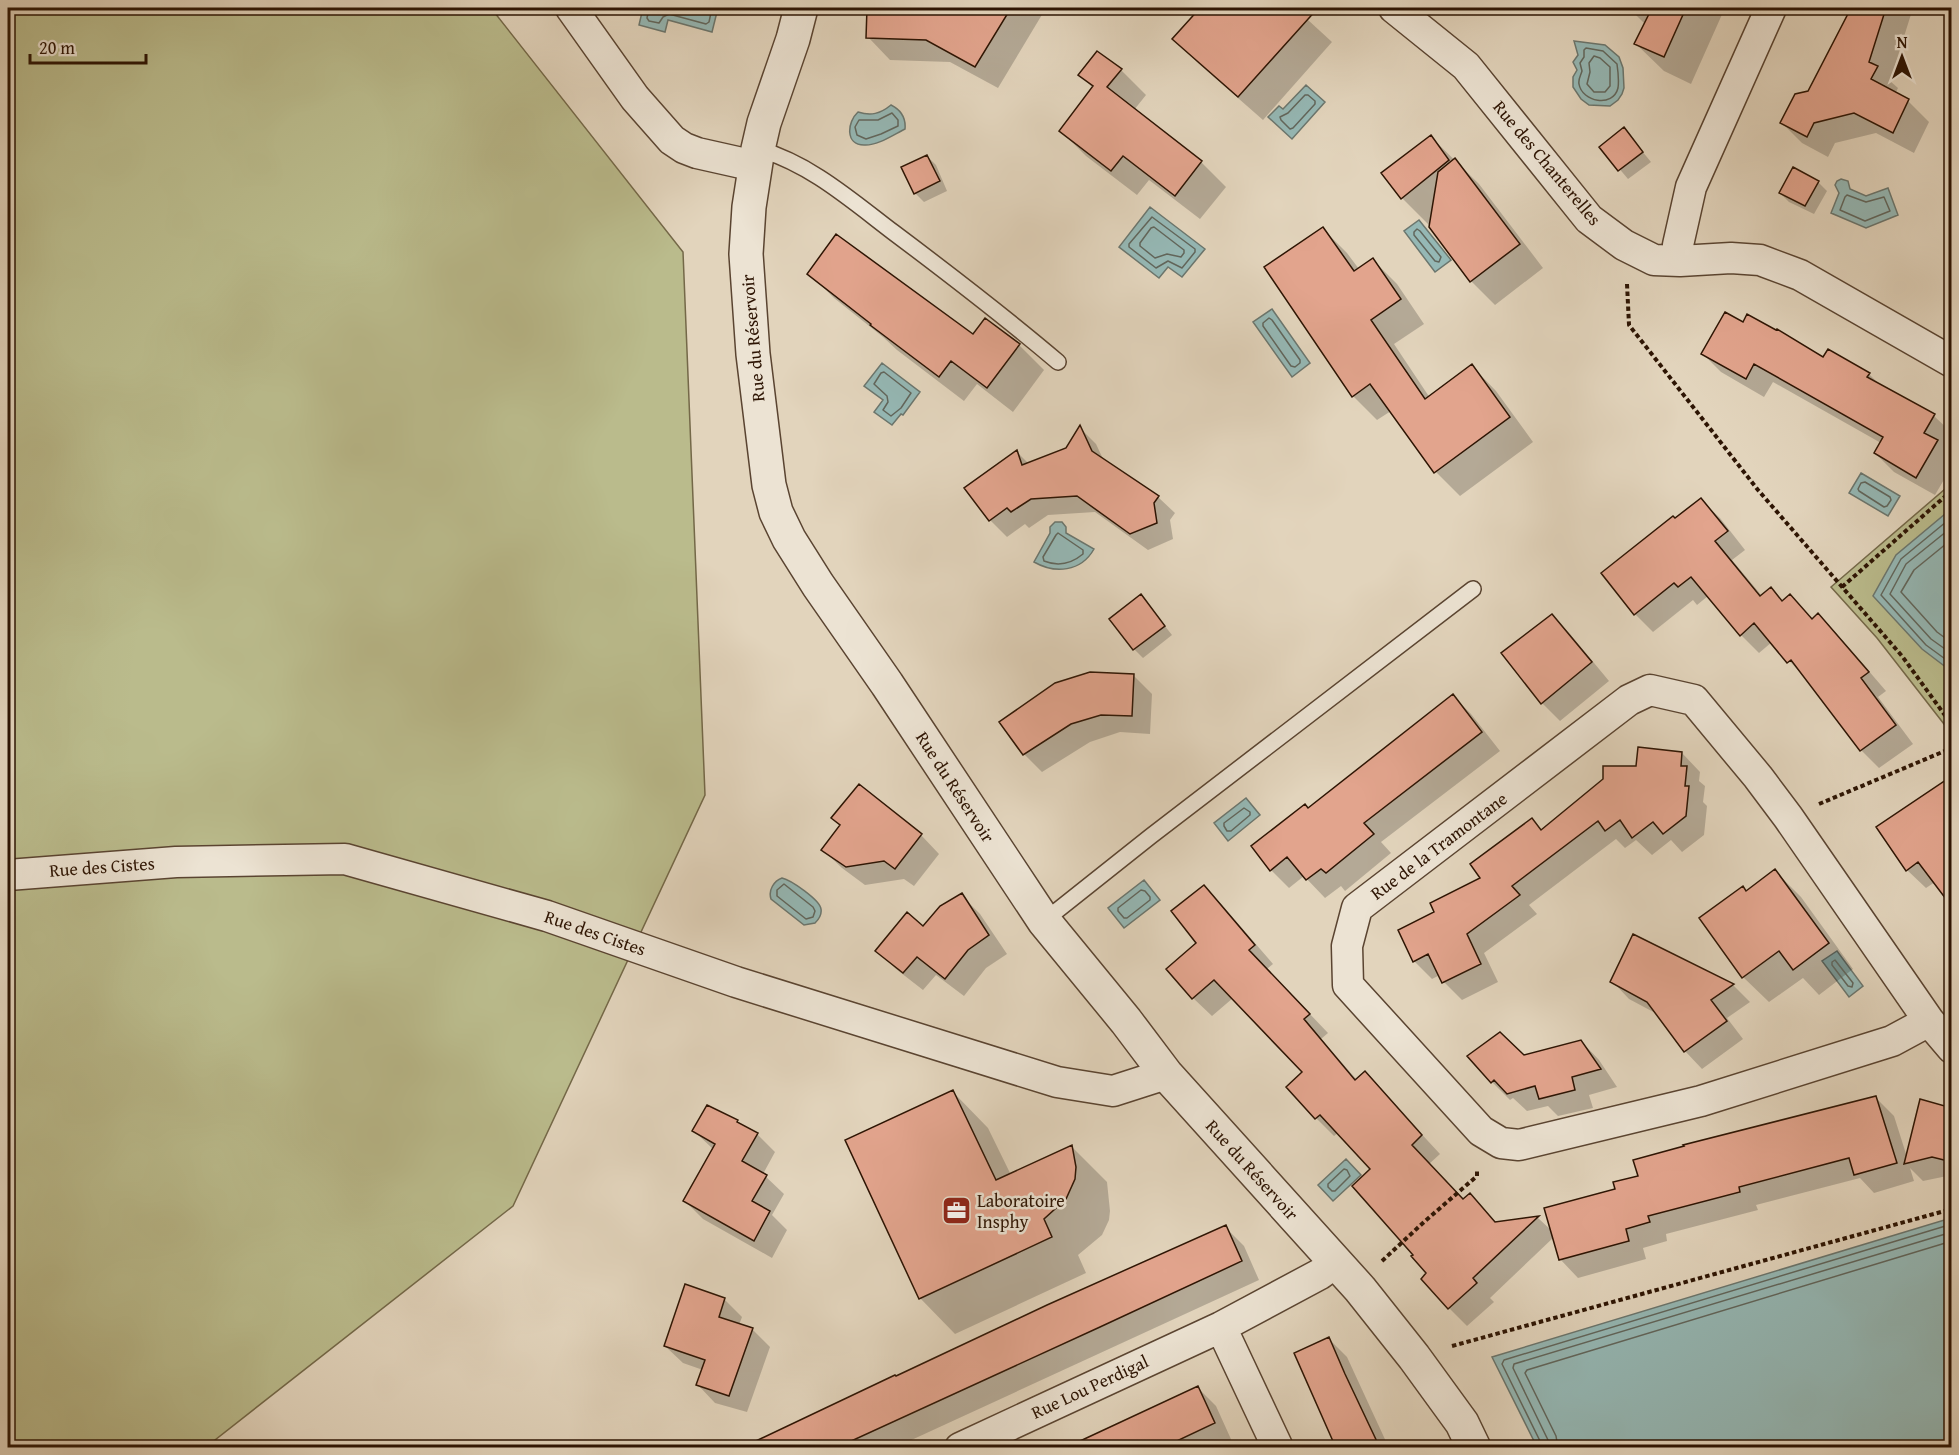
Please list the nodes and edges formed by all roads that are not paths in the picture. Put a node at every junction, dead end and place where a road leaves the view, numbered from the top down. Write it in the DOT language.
graph roads {
  1 [pos="571,8"];
  2 [pos="801,8"];
  3 [pos="1394,8"];
  4 [pos="1771,8"];
  5 [pos="756,157"];
  6 [pos="1680,261"];
  7 [pos="1058,362"];
  8 [pos="1952,362"];
  9 [pos="1473,589"];
  10 [pos="8,874"];
  11 [pos="1044,921"];
  12 [pos="1929,1021"];
  13 [pos="1952,1048"];
  14 [pos="1166,1074"];
  15 [pos="1335,1263"];
  16 [pos="1221,1327"];
  17 [pos="960,1448"];
  18 [pos="1278,1448"];
  19 [pos="1473,1448"];
  1 -- 5 [label="street"];
  2 -- 5 [label="street, Rue du Réservoir"];
  3 -- 6 [label="street, Rue des Chanterelles"];
  4 -- 6 [label="street"];
  5 -- 7 [label="lane"];
  5 -- 11 [label="street, Rue du Réservoir"];
  6 -- 8 [label="street, Rue des Chanterelles"];
  9 -- 11 [label="lane"];
  10 -- 14 [label="street, Rue des Cistes"];
  11 -- 14 [label="street, Rue du Réservoir"];
  12 -- 12 [label="street, Rue de la Tramontane"];
  12 -- 13 [label="street, Rue de la Tramontane"];
  14 -- 15 [label="street, Rue du Réservoir"];
  15 -- 16 [label="street, Rue Lou Perdigal"];
  15 -- 19 [label="street, Rue du Réservoir"];
  16 -- 17 [label="street, Rue Lou Perdigal"];
  16 -- 18 [label="street"];
}
